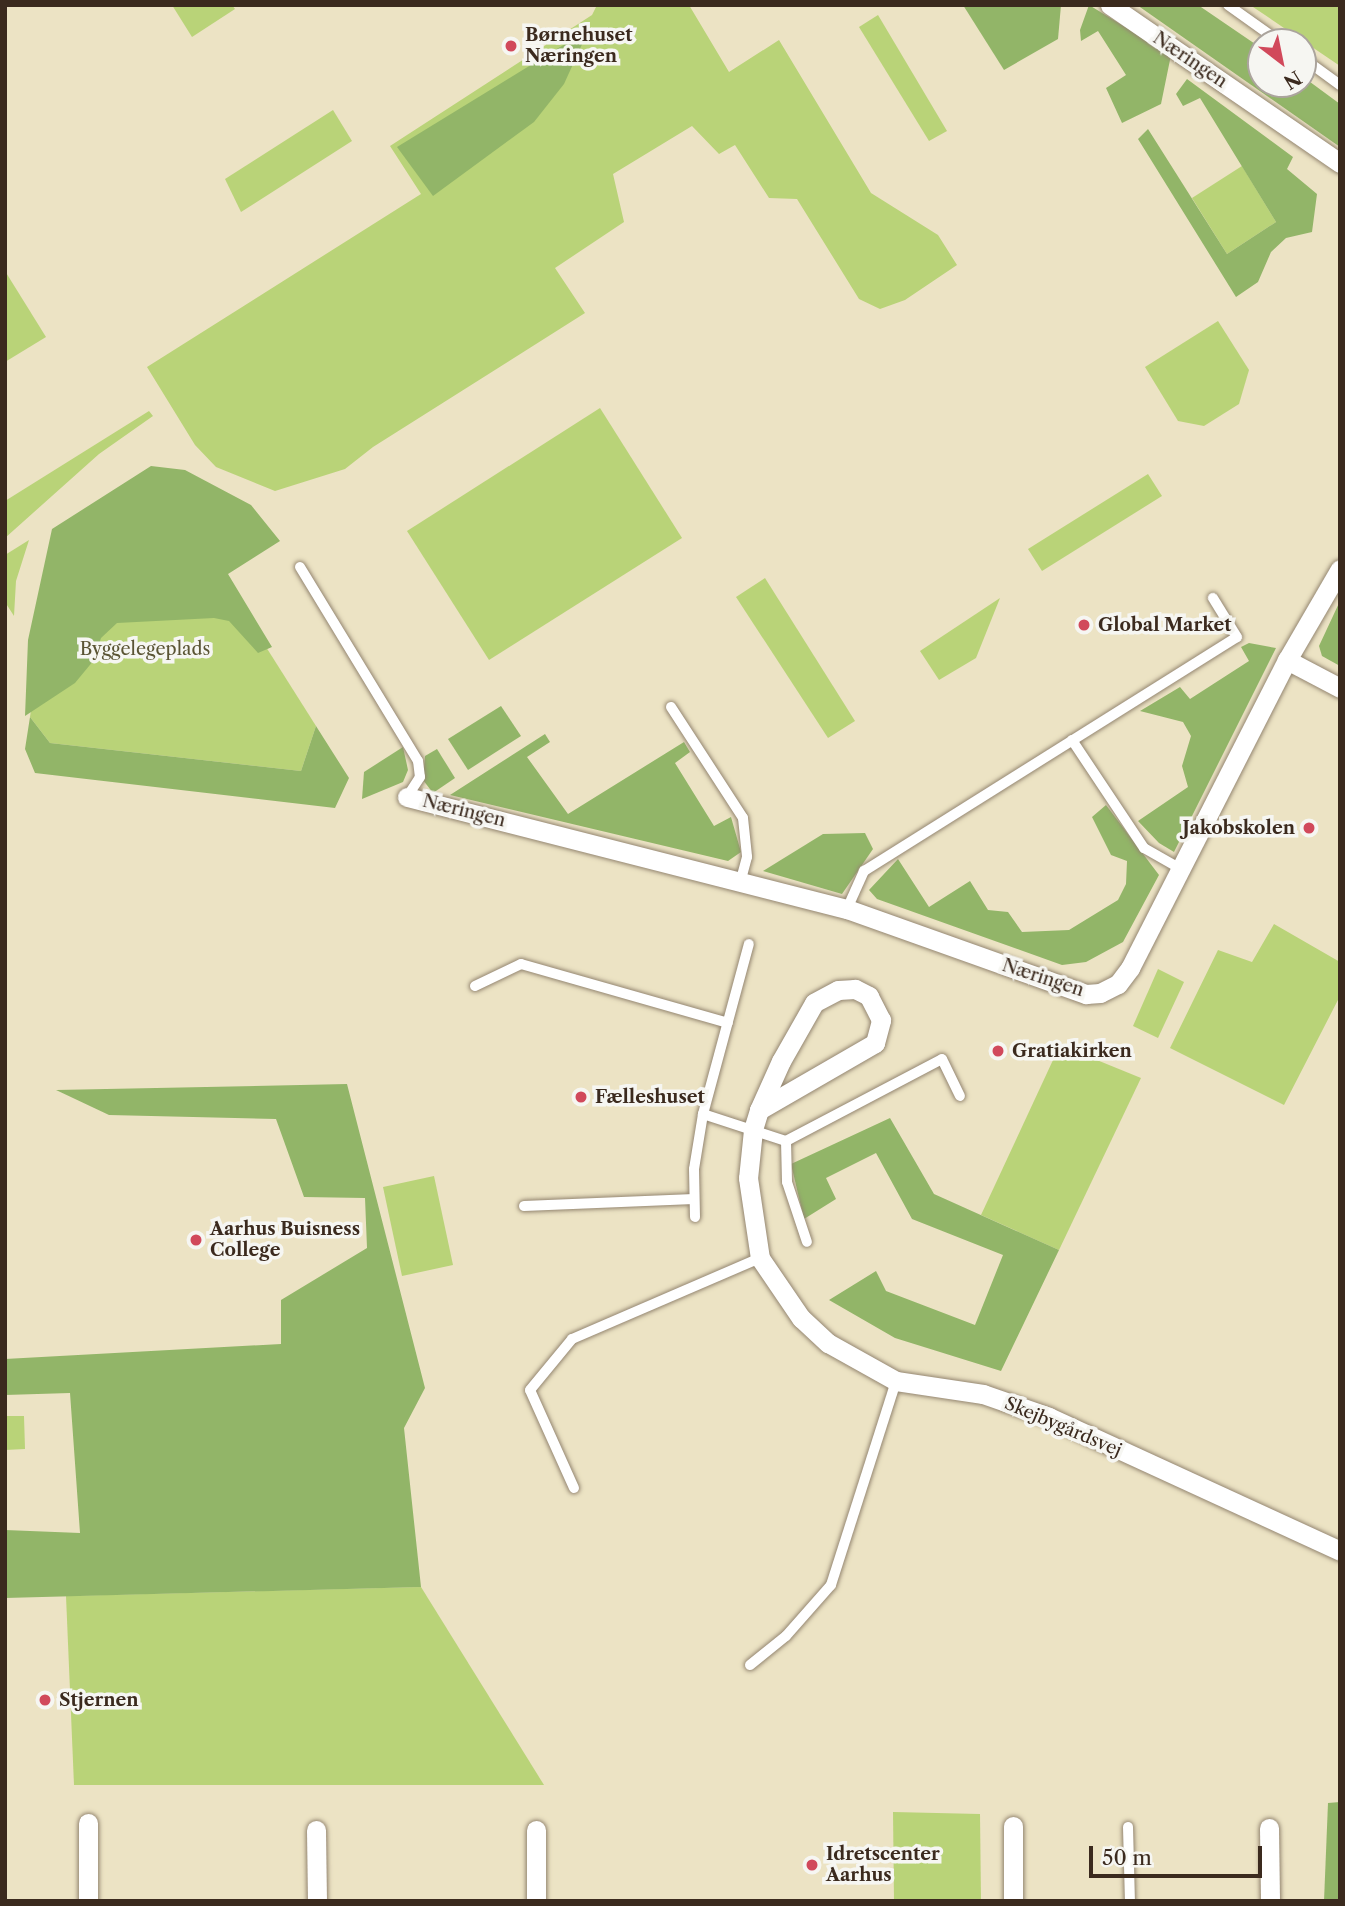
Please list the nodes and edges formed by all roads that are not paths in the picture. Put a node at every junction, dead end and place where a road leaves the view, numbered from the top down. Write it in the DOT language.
graph roads {
  1 [pos="1110,5"];
  2 [pos="1228,5"];
  3 [pos="1260,28"];
  4 [pos="1317,68"];
  5 [pos="1340,85"];
  6 [pos="1340,163"];
  7 [pos="300,567"];
  8 [pos="1340,569"];
  9 [pos="1213,598"];
  10 [pos="1287,660"];
  11 [pos="1340,688"];
  12 [pos="671,708"];
  13 [pos="1072,740"];
  14 [pos="407,797"];
  15 [pos="1181,869"];
  16 [pos="741,879"];
  17 [pos="847,909"];
  18 [pos="749,944"];
  19 [pos="475,986"];
  20 [pos="727,1023"];
  21 [pos="960,1096"];
  22 [pos="759,1110"];
  23 [pos="703,1114"];
  24 [pos="754,1130"];
  25 [pos="786,1141"];
  26 [pos="694,1199"];
  27 [pos="524,1206"];
  28 [pos="695,1217"];
  29 [pos="807,1241"];
  30 [pos="760,1258"];
  31 [pos="896,1381"];
  32 [pos="574,1488"];
  33 [pos="1340,1551"];
  34 [pos="750,1665"];
  35 [pos="88,1823"];
  36 [pos="1013,1826"];
  37 [pos="1128,1827"];
  38 [pos="1269,1828"];
  39 [pos="316,1830"];
  40 [pos="536,1830"];
  41 [pos="89,1901"];
  42 [pos="317,1901"];
  43 [pos="536,1901"];
  44 [pos="1013,1901"];
  45 [pos="1130,1901"];
  46 [pos="1270,1901"];
  1 -- 6 [label="street, Næringen"];
  2 -- 3 [label="lane"];
  4 -- 5 [label="lane"];
  7 -- 14 [label="lane, Næringen"];
  8 -- 10 [label="street, Næringen"];
  9 -- 13 [label="lane"];
  10 -- 11 [label="street"];
  10 -- 15 [label="street, Næringen"];
  12 -- 16 [label="lane"];
  13 -- 15 [label="lane"];
  13 -- 17 [label="lane"];
  14 -- 16 [label="street, Næringen"];
  15 -- 17 [label="street, Næringen"];
  16 -- 17 [label="street, Næringen"];
  18 -- 20 [label="lane"];
  19 -- 20 [label="lane"];
  20 -- 23 [label="lane"];
  21 -- 25 [label="lane"];
  22 -- 22 [label="street, Skejbygårdsvej"];
  22 -- 24 [label="street, Skejbygårdsvej"];
  23 -- 24 [label="lane"];
  23 -- 26 [label="lane"];
  24 -- 25 [label="lane"];
  24 -- 30 [label="street, Skejbygårdsvej"];
  25 -- 29 [label="lane"];
  26 -- 27 [label="lane"];
  26 -- 28 [label="lane"];
  30 -- 31 [label="street, Skejbygårdsvej"];
  30 -- 32 [label="lane"];
  31 -- 33 [label="street, Skejbygårdsvej"];
  31 -- 34 [label="lane"];
  35 -- 41 [label="street"];
  36 -- 44 [label="street"];
  37 -- 45 [label="lane"];
  38 -- 46 [label="street"];
  39 -- 42 [label="street"];
  40 -- 43 [label="street"];
}
